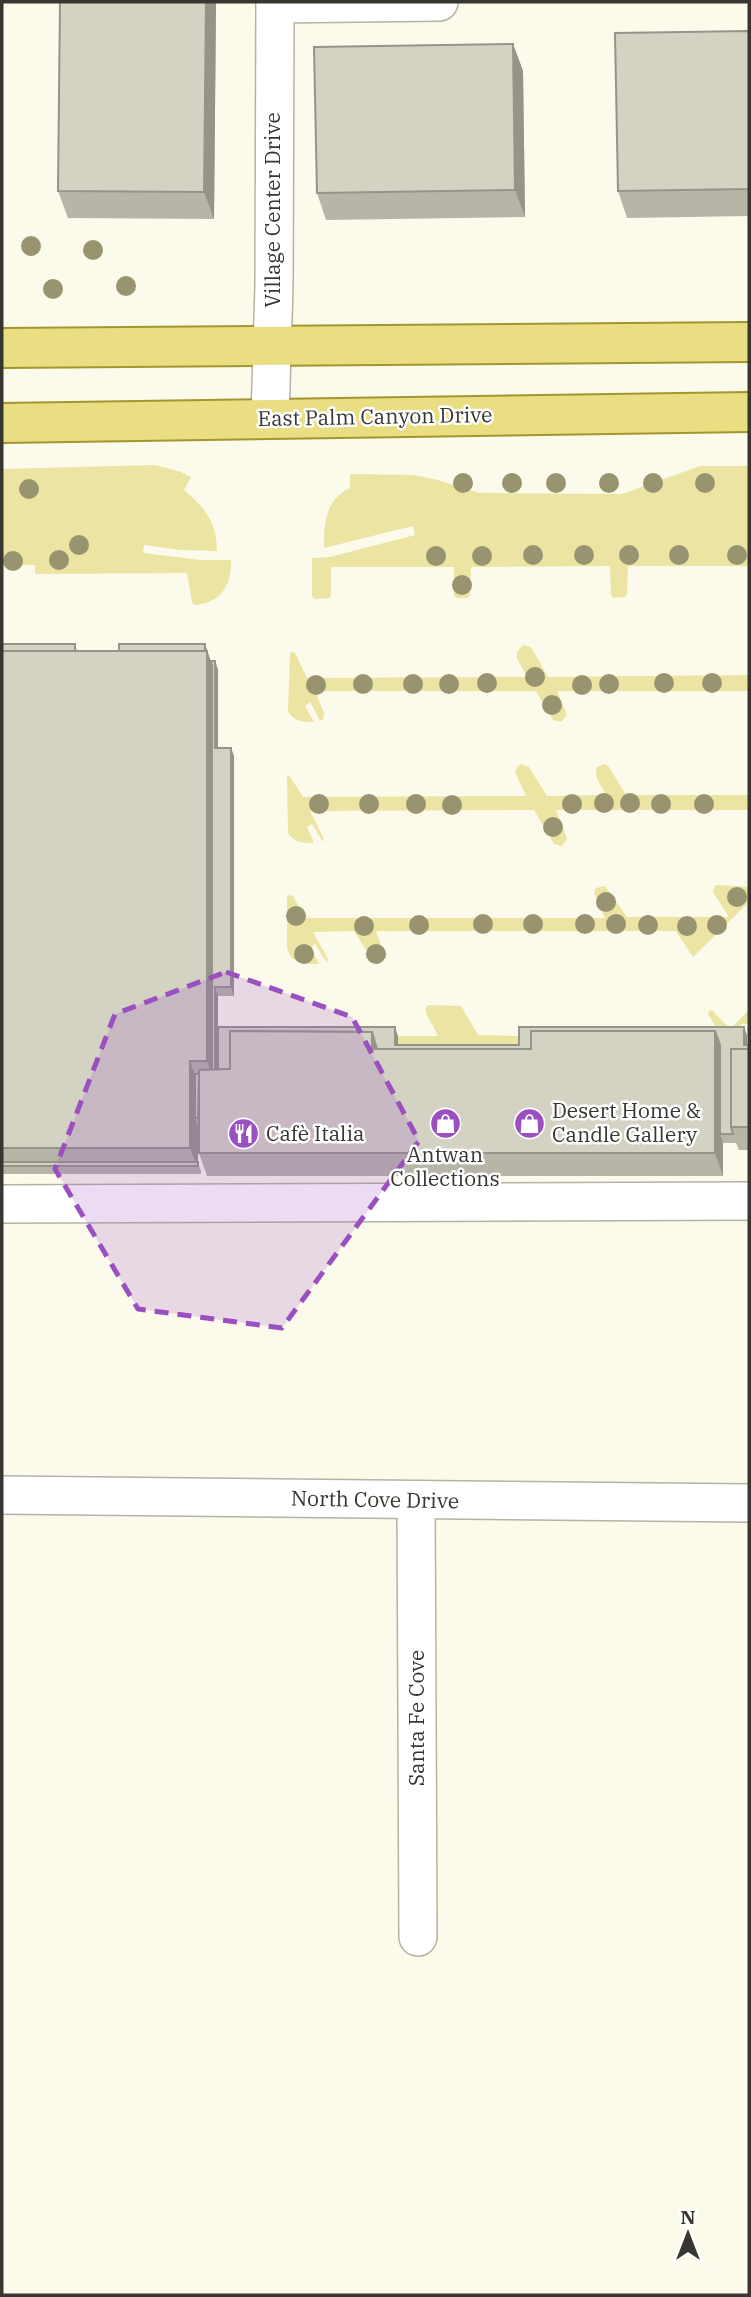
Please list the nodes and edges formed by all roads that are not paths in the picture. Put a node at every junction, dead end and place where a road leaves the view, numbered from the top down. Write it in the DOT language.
graph roads {
  1 [pos="439,2"];
  2 [pos="275,3"];
  3 [pos="749,342"];
  4 [pos="272,346"];
  5 [pos="2,348"];
  6 [pos="749,412"];
  7 [pos="270,418"];
  8 [pos="2,423"];
  9 [pos="749,1202"];
  10 [pos="2,1204"];
  11 [pos="2,1495"];
  12 [pos="415,1500"];
  13 [pos="749,1503"];
  14 [pos="418,1937"];
  1 -- 2 [label="street"];
  2 -- 4 [label="street, Village Center Drive"];
  3 -- 4 [label="main road"];
  4 -- 5 [label="main road"];
  4 -- 7 [label="street, Village Center Drive"];
  6 -- 7 [label="main road, East Palm Canyon Drive"];
  7 -- 8 [label="main road, East Palm Canyon Drive"];
  9 -- 10 [label="street"];
  11 -- 12 [label="street, North Cove Drive"];
  12 -- 13 [label="street, North Cove Drive"];
  12 -- 14 [label="street, Santa Fe Cove"];
}
